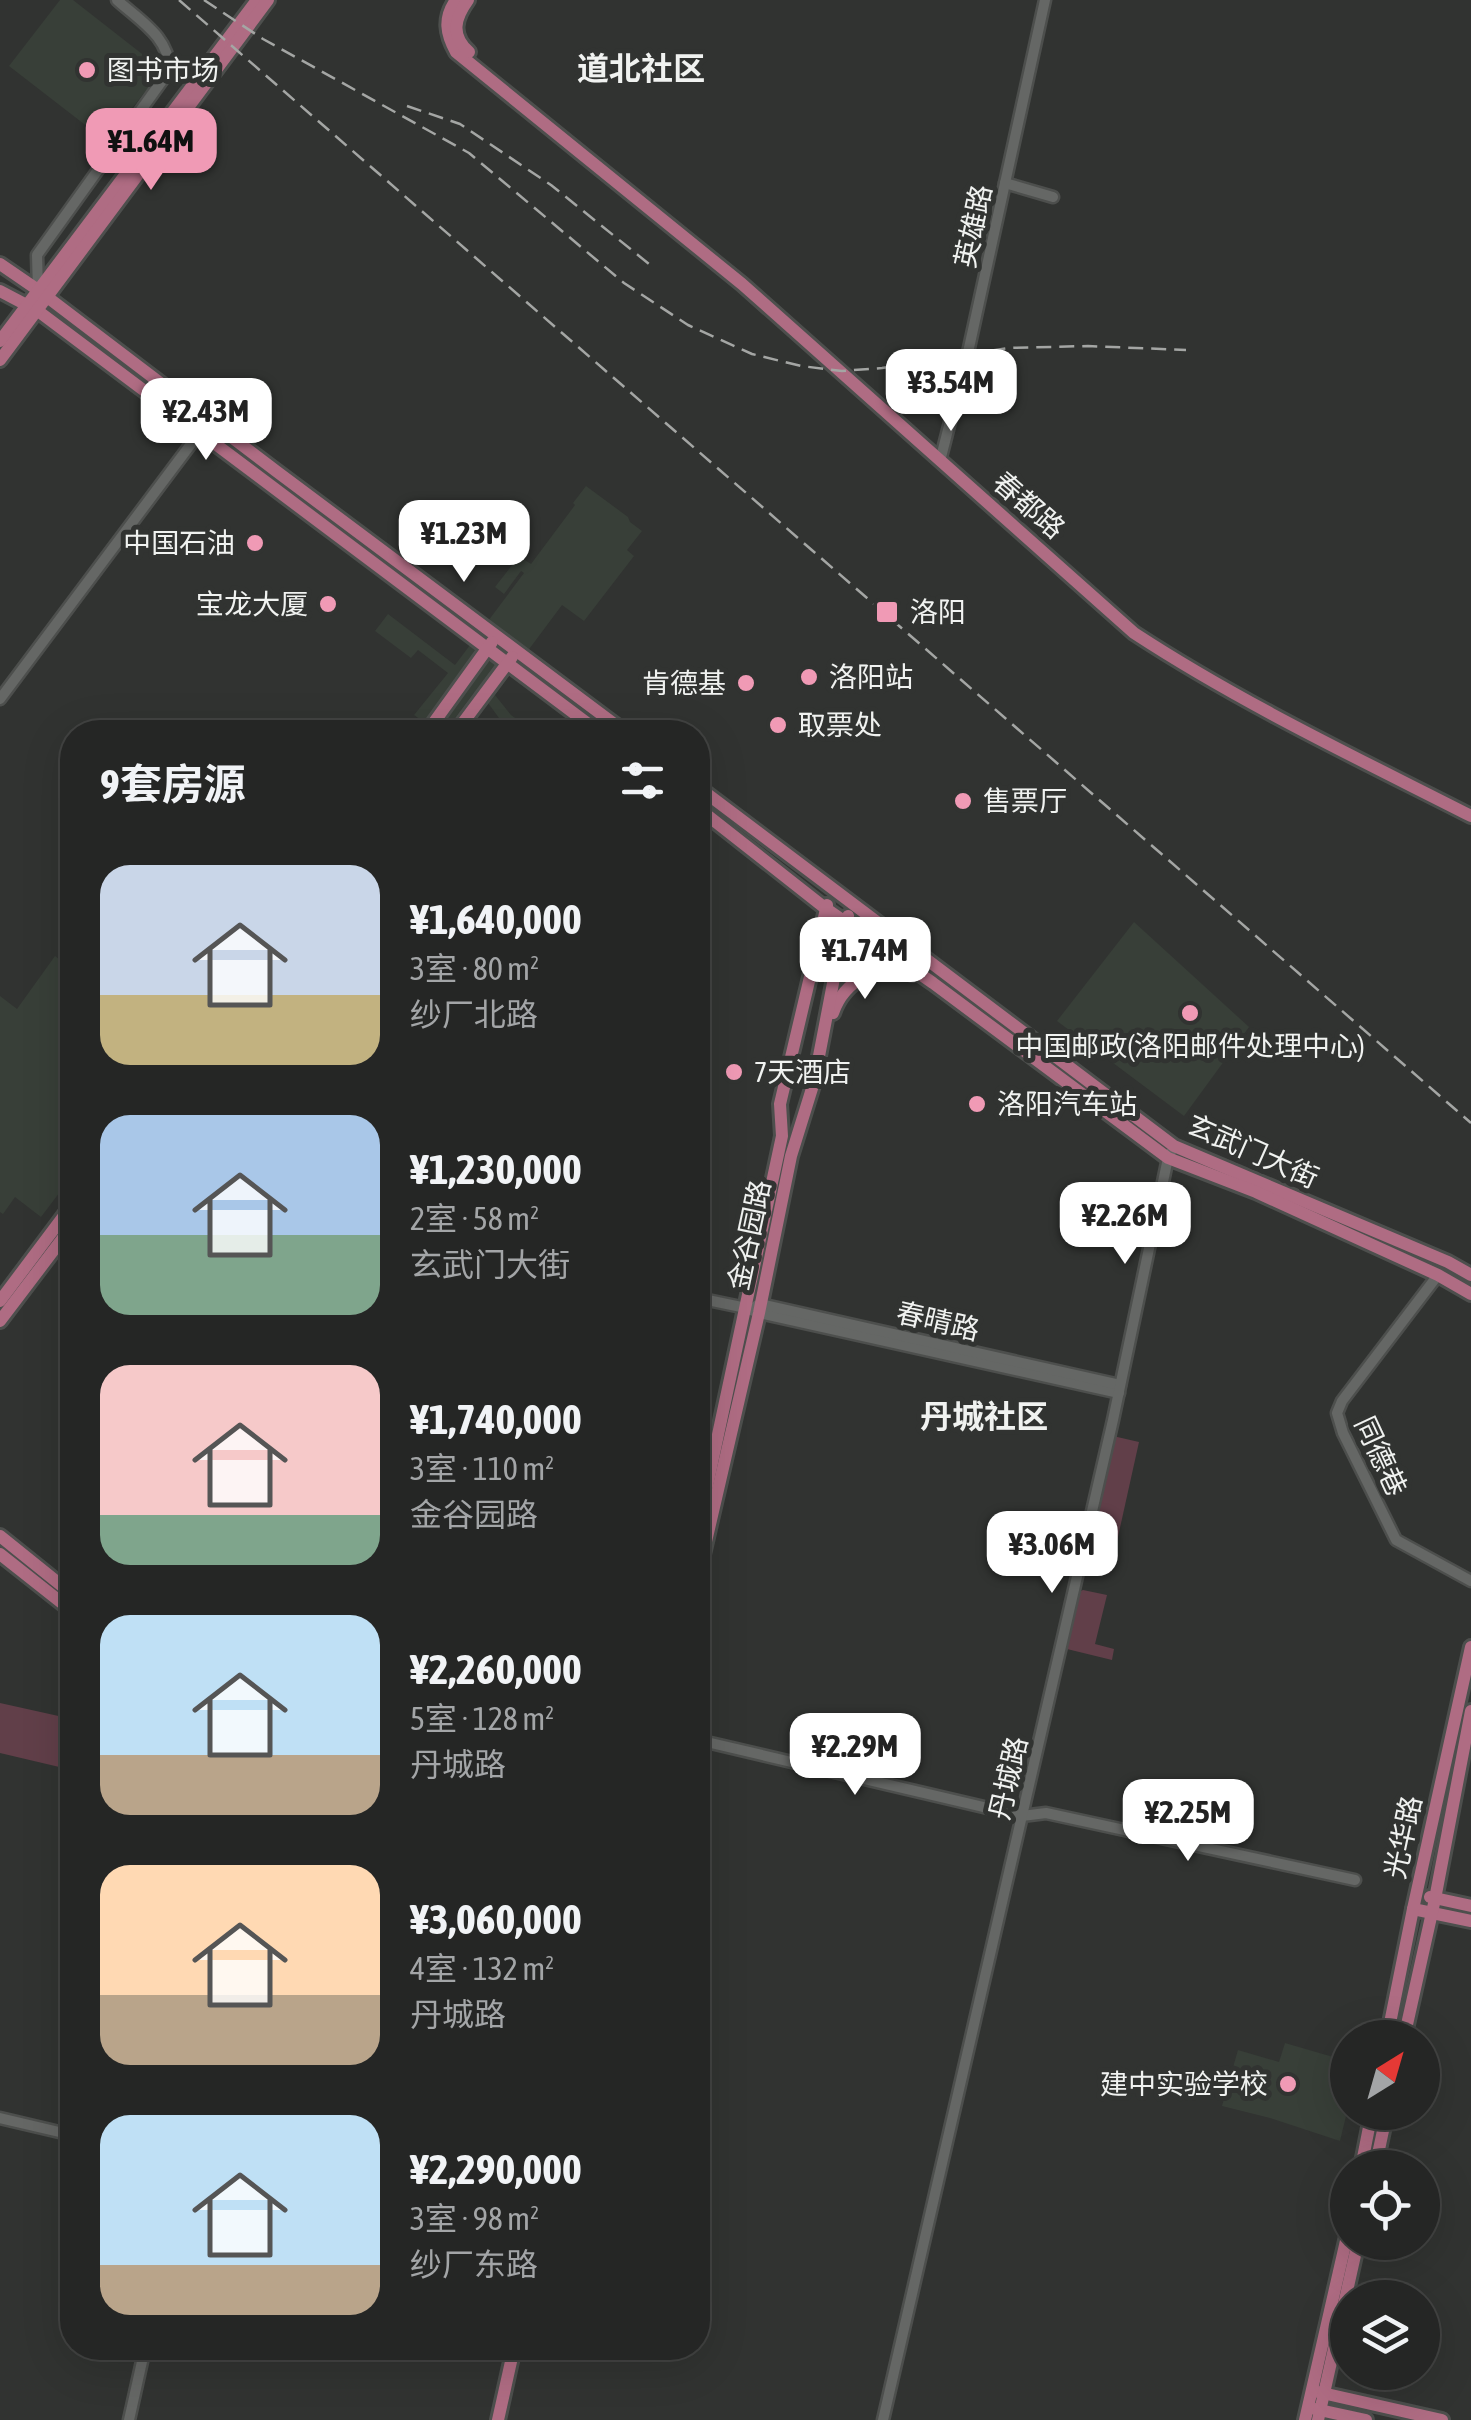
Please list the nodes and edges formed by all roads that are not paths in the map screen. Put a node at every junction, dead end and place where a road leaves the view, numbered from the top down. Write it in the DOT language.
graph roads {
  1 [pos="117,0"];
  2 [pos="257,0"];
  3 [pos="268,0"];
  4 [pos="456,0"];
  5 [pos="468,0"];
  6 [pos="1046,0"];
  7 [pos="1005,183"];
  8 [pos="1053,198"];
  9 [pos="0,264"];
  10 [pos="0,291"];
  11 [pos="43,293"];
  12 [pos="32,308"];
  13 [pos="0,341"];
  14 [pos="0,360"];
  15 [pos="200,432"];
  16 [pos="941,457"];
  17 [pos="493,642"];
  18 [pos="517,651"];
  19 [pos="508,664"];
  20 [pos="0,699"];
  21 [pos="435,720"];
  22 [pos="465,720"];
  23 [pos="583,720"];
  24 [pos="609,720"];
  25 [pos="710,797"];
  26 [pos="1471,813"];
  27 [pos="710,817"];
  28 [pos="836,892"];
  29 [pos="854,906"];
  30 [pos="825,908"];
  31 [pos="845,921"];
  32 [pos="932,983"];
  33 [pos="820,1054"];
  34 [pos="1171,1152"];
  35 [pos="60,1221"];
  36 [pos="60,1242"];
  37 [pos="1438,1275"];
  38 [pos="1471,1275"];
  39 [pos="1471,1294"];
  40 [pos="710,1300"];
  41 [pos="0,1301"];
  42 [pos="755,1309"];
  43 [pos="0,1321"];
  44 [pos="1120,1389"];
  45 [pos="710,1482"];
  46 [pos="710,1520"];
  47 [pos="0,1536"];
  48 [pos="0,1554"];
  49 [pos="1471,1581"];
  50 [pos="60,1584"];
  51 [pos="60,1602"];
  52 [pos="1471,1647"];
  53 [pos="1471,1712"];
  54 [pos="710,1743"];
  55 [pos="1022,1816"];
  56 [pos="1355,1880"];
  57 [pos="1415,1902"];
  58 [pos="1433,1906"];
  59 [pos="1471,1906"];
  60 [pos="1471,1922"];
  61 [pos="1391,2020"];
  62 [pos="1408,2020"];
  63 [pos="0,2118"];
  64 [pos="60,2132"];
  65 [pos="1343,2260"];
  66 [pos="1353,2260"];
  67 [pos="142,2360"];
  68 [pos="515,2360"];
  69 [pos="1318,2392"];
  70 [pos="1313,2414"];
  71 [pos="129,2420"];
  72 [pos="502,2420"];
  73 [pos="883,2420"];
  74 [pos="1366,2420"];
  75 [pos="1442,2420"];
  1 -- 11 [label="street"];
  2 -- 11 [label="main road"];
  3 -- 11 [label="main road"];
  4 -- 16 [label="main road, 春都路"];
  5 -- 16 [label="main road, 春都路"];
  6 -- 7 [label="street, 英雄路"];
  7 -- 8 [label="street"];
  7 -- 16 [label="street, 英雄路"];
  9 -- 11 [label="main road"];
  10 -- 12 [label="main road"];
  11 -- 12 [label="main road"];
  11 -- 17 [label="main road"];
  12 -- 13 [label="main road"];
  12 -- 14 [label="main road"];
  12 -- 15 [label="main road"];
  15 -- 17 [label="main road"];
  15 -- 20 [label="street"];
  16 -- 26 [label="main road, 春都路"];
  17 -- 18 [label="main road"];
  17 -- 19 [label="main road"];
  17 -- 21 [label="main road"];
  18 -- 19 [label="main road"];
  18 -- 24 [label="main road"];
  19 -- 22 [label="main road"];
  19 -- 23 [label="main road"];
  25 -- 28 [label="main road, 玄武门大街"];
  27 -- 30 [label="main road, 玄武门大街"];
  28 -- 29 [label="main road, 玄武门大街"];
  28 -- 30 [label="main road, 金谷园路"];
  29 -- 31 [label="main road, 金谷园路"];
  29 -- 34 [label="main road, 玄武门大街"];
  30 -- 31 [label="main road, 玄武门大街"];
  30 -- 42 [label="main road, 金谷园路"];
  31 -- 32 [label="main road, 玄武门大街"];
  31 -- 33 [label="main road, 金谷园路"];
  32 -- 33 [label="main road"];
  32 -- 34 [label="main road, 玄武门大街"];
  33 -- 42 [label="main road, 金谷园路"];
  34 -- 37 [label="main road, 玄武门大街"];
  34 -- 38 [label="main road, 玄武门大街"];
  34 -- 44 [label="street, 丹城路"];
  35 -- 41 [label="main road"];
  36 -- 43 [label="main road"];
  37 -- 39 [label="main road, 玄武门大街"];
  37 -- 49 [label="street, 同德巷"];
  40 -- 42 [label="street, 春晴路"];
  42 -- 44 [label="street, 春晴路"];
  42 -- 45 [label="main road, 金谷园路"];
  42 -- 46 [label="main road, 金谷园路"];
  44 -- 55 [label="street, 丹城路"];
  47 -- 50 [label="main road"];
  48 -- 51 [label="main road"];
  52 -- 57 [label="main road, 光华路"];
  53 -- 58 [label="main road, 光华路"];
  54 -- 55 [label="street"];
  55 -- 56 [label="street"];
  55 -- 73 [label="street, 丹城路"];
  57 -- 58 [label="main road"];
  57 -- 61 [label="main road, 光华路"];
  58 -- 59 [label="main road"];
  58 -- 60 [label="main road"];
  58 -- 62 [label="main road, 光华路"];
  63 -- 64 [label="street"];
  65 -- 69 [label="main road"];
  66 -- 69 [label="main road"];
  67 -- 71 [label="street"];
  68 -- 72 [label="main road"];
  69 -- 70 [label="main road"];
  69 -- 75 [label="main road"];
  70 -- 74 [label="main road"];
}
